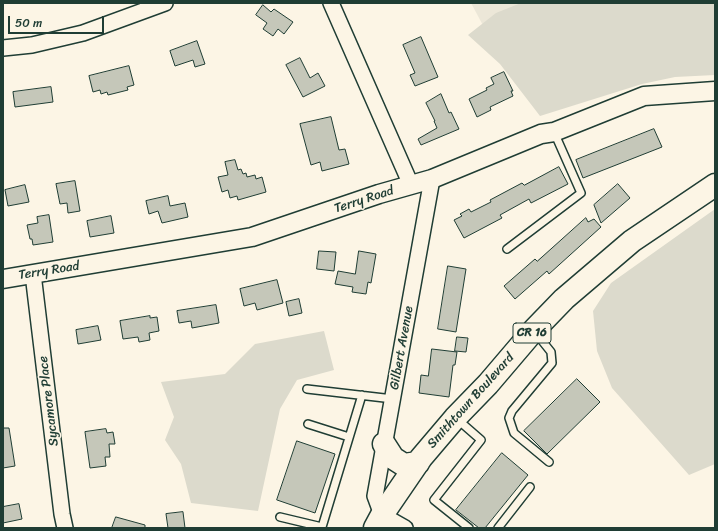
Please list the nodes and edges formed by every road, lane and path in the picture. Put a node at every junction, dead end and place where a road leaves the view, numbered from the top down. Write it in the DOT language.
graph roads {
  1 [pos="165,3"];
  2 [pos="331,3"];
  3 [pos="3,48"];
  4 [pos="715,91"];
  5 [pos="554,132"];
  6 [pos="432,179"];
  7 [pos="411,185"];
  8 [pos="715,185"];
  9 [pos="506,249"];
  10 [pos="33,274"];
  11 [pos="3,278"];
  12 [pos="534,330"];
  13 [pos="307,389"];
  14 [pos="362,396"];
  15 [pos="393,399"];
  16 [pos="455,418"];
  17 [pos="308,424"];
  18 [pos="349,437"];
  19 [pos="384,444"];
  20 [pos="418,462"];
  21 [pos="549,462"];
  22 [pos="530,487"];
  23 [pos="280,517"];
  24 [pos="378,522"];
  25 [pos="65,528"];
  26 [pos="405,528"];
  27 [pos="469,528"];
  28 [pos="498,528"];
  1 -- 3 [label="street"];
  2 -- 7 [label="street"];
  4 -- 5 [label="street, Terry Road"];
  5 -- 6 [label="street, Terry Road"];
  5 -- 9 [label="lane"];
  6 -- 7 [label="street, Terry Road"];
  6 -- 15 [label="street, Gilbert Avenue"];
  7 -- 10 [label="street, Terry Road"];
  8 -- 12 [label="main road, Smithtown Boulevard / CR 16"];
  10 -- 11 [label="street, Terry Road"];
  10 -- 25 [label="street, Sycamore Place"];
  12 -- 16 [label="main road, Smithtown Boulevard / CR 16"];
  12 -- 21 [label="lane"];
  13 -- 14 [label="lane"];
  14 -- 15 [label="lane"];
  14 -- 18 [label="lane"];
  15 -- 19 [label="street, Gilbert Avenue"];
  16 -- 20 [label="main road, Smithtown Boulevard / CR 16"];
  16 -- 27 [label="lane"];
  17 -- 18 [label="lane"];
  18 -- 23 [label="lane"];
  19 -- 20 [label="main road"];
  19 -- 24 [label="street, Gilbert Avenue"];
  20 -- 24 [label="main road, Smithtown Boulevard / CR 16"];
  22 -- 28 [label="lane"];
  24 -- 26 [label="street"];
}
